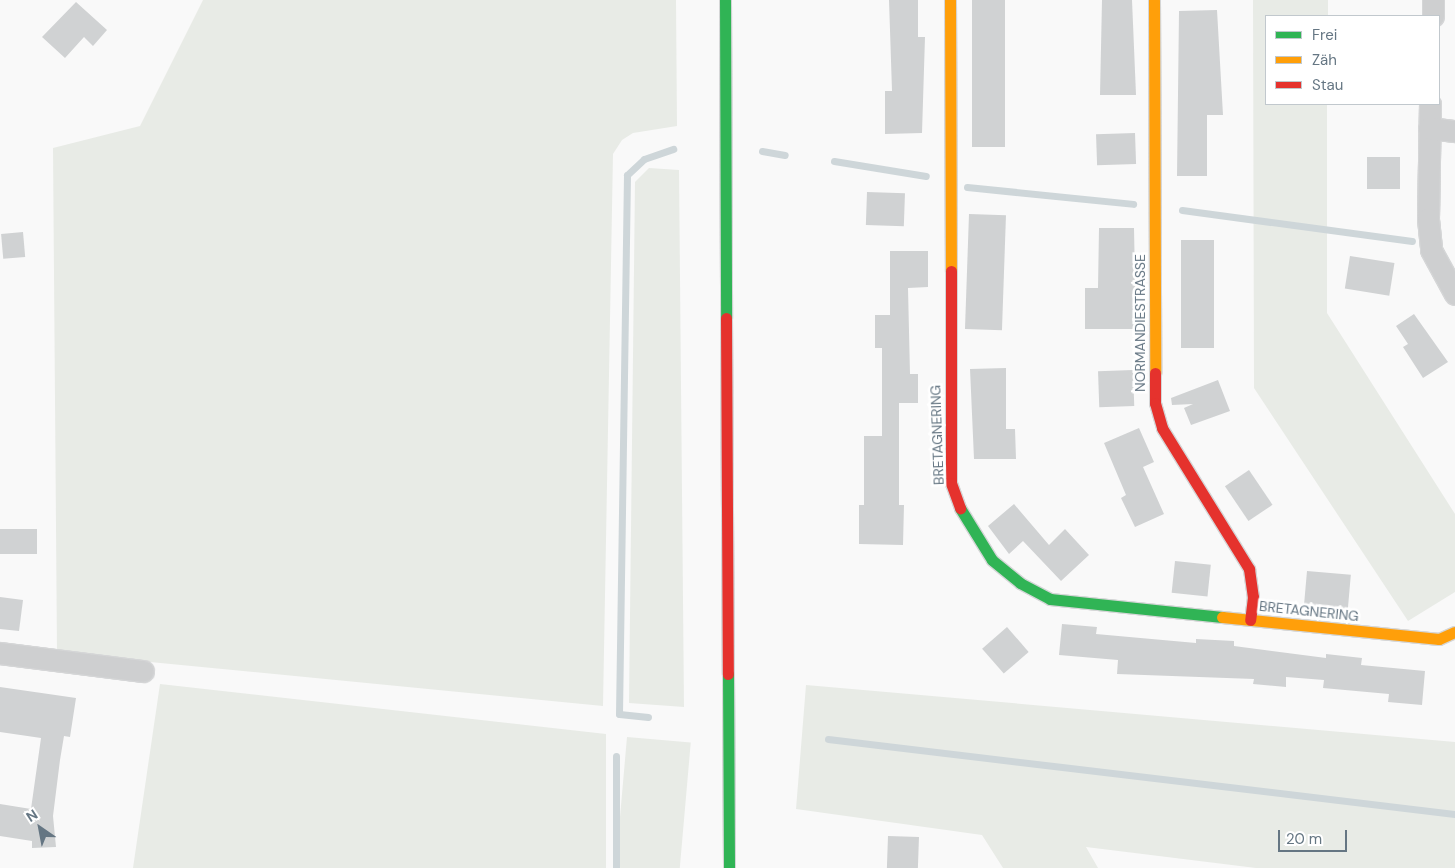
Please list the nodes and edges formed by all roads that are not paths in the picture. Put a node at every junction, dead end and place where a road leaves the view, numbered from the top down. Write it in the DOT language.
graph roads {
  1 [pos="726,0"];
  2 [pos="950,0"];
  3 [pos="1154,0"];
  4 [pos="1433,0"];
  5 [pos="1432,15"];
  6 [pos="1430,105"];
  7 [pos="1429,128"];
  8 [pos="1455,131"];
  9 [pos="1455,294"];
  10 [pos="1250,620"];
  11 [pos="1455,632"];
  12 [pos="0,653"];
  13 [pos="143,671"];
  14 [pos="729,868"];
  1 -- 14 [label="street"];
  2 -- 10 [label="street, BRETAGNERING"];
  3 -- 10 [label="street, NORMANDIESTRASSE"];
  4 -- 5 [label="street"];
  6 -- 7 [label="street"];
  7 -- 8 [label="street"];
  7 -- 9 [label="street"];
  10 -- 11 [label="street, BRETAGNERING"];
  12 -- 13 [label="street"];
}
